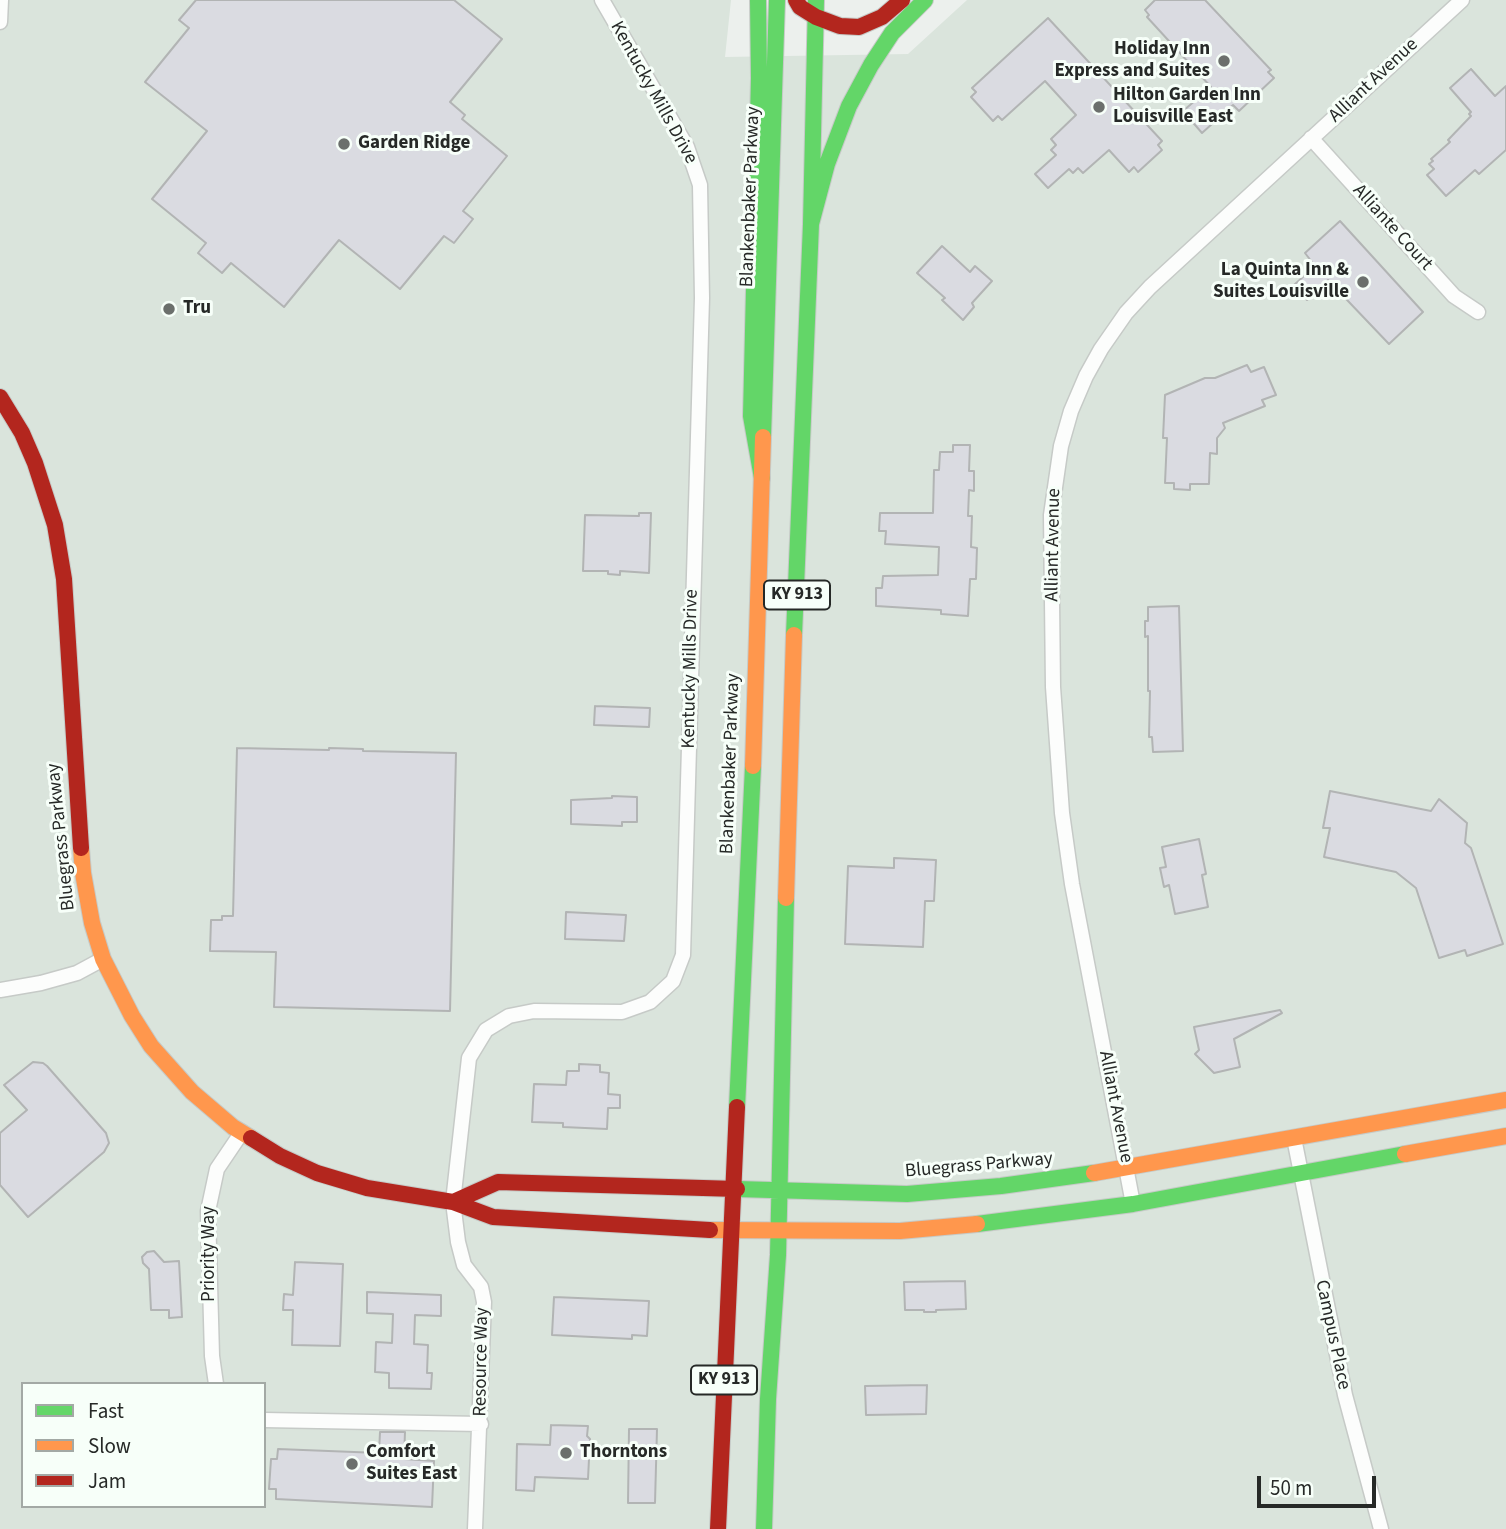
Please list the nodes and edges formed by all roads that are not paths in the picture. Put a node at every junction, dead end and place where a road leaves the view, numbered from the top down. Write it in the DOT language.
graph roads {
  1 [pos="1,0"];
  2 [pos="601,0"];
  3 [pos="758,0"];
  4 [pos="777,0"];
  5 [pos="796,0"];
  6 [pos="902,0"];
  7 [pos="925,0"];
  8 [pos="1462,0"];
  9 [pos="816,8"];
  10 [pos="0,22"];
  11 [pos="1311,138"];
  12 [pos="811,224"];
  13 [pos="1478,312"];
  14 [pos="0,397"];
  15 [pos="762,478"];
  16 [pos="103,959"];
  17 [pos="0,990"];
  18 [pos="1506,1100"];
  19 [pos="242,1132"];
  20 [pos="1506,1136"];
  21 [pos="1294,1138"];
  22 [pos="1128,1169"];
  23 [pos="1299,1172"];
  24 [pos="732,1188"];
  25 [pos="779,1189"];
  26 [pos="453,1202"];
  27 [pos="1133,1204"];
  28 [pos="731,1230"];
  29 [pos="777,1231"];
  30 [pos="216,1382"];
  31 [pos="266,1420"];
  32 [pos="481,1424"];
  33 [pos="475,1529"];
  34 [pos="718,1529"];
  35 [pos="764,1529"];
  36 [pos="1381,1529"];
  1 -- 10 [label="street"];
  2 -- 26 [label="street, Kentucky Mills Drive"];
  3 -- 15 [label="main road"];
  4 -- 15 [label="main road, Blankenbaker Parkway / KY 913"];
  5 -- 9 [label="main road"];
  6 -- 9 [label="main road"];
  7 -- 12 [label="main road"];
  8 -- 11 [label="street, Alliant Avenue"];
  9 -- 12 [label="main road, KY 913"];
  11 -- 13 [label="street, Alliante Court"];
  11 -- 22 [label="street, Alliant Avenue"];
  12 -- 25 [label="main road, KY 913"];
  14 -- 16 [label="main road, Bluegrass Parkway"];
  15 -- 24 [label="main road, Blankenbaker Parkway / KY 913"];
  16 -- 17 [label="street"];
  16 -- 19 [label="main road, Bluegrass Parkway"];
  18 -- 21 [label="main road, Bluegrass Parkway"];
  19 -- 26 [label="main road, Bluegrass Parkway"];
  19 -- 30 [label="street, Priority Way"];
  20 -- 23 [label="main road, Bluegrass Parkway"];
  21 -- 22 [label="main road, Bluegrass Parkway"];
  21 -- 23 [label="street, Campus Place"];
  22 -- 25 [label="main road, Bluegrass Parkway"];
  22 -- 27 [label="street, Alliant Avenue"];
  23 -- 27 [label="main road, Bluegrass Parkway"];
  23 -- 36 [label="street, Campus Place"];
  24 -- 25 [label="main road, Bluegrass Parkway"];
  24 -- 26 [label="main road, Bluegrass Parkway"];
  24 -- 28 [label="main road, Blankenbaker Parkway / KY 913"];
  25 -- 29 [label="main road, KY 913"];
  26 -- 28 [label="main road, Bluegrass Parkway"];
  26 -- 32 [label="street, Resource Way"];
  27 -- 29 [label="main road, Bluegrass Parkway"];
  28 -- 29 [label="main road, Bluegrass Parkway"];
  28 -- 34 [label="main road, Blankenbaker Parkway / KY 913"];
  29 -- 35 [label="main road, KY 913"];
  31 -- 32 [label="street"];
  32 -- 33 [label="street, Resource Way"];
}
